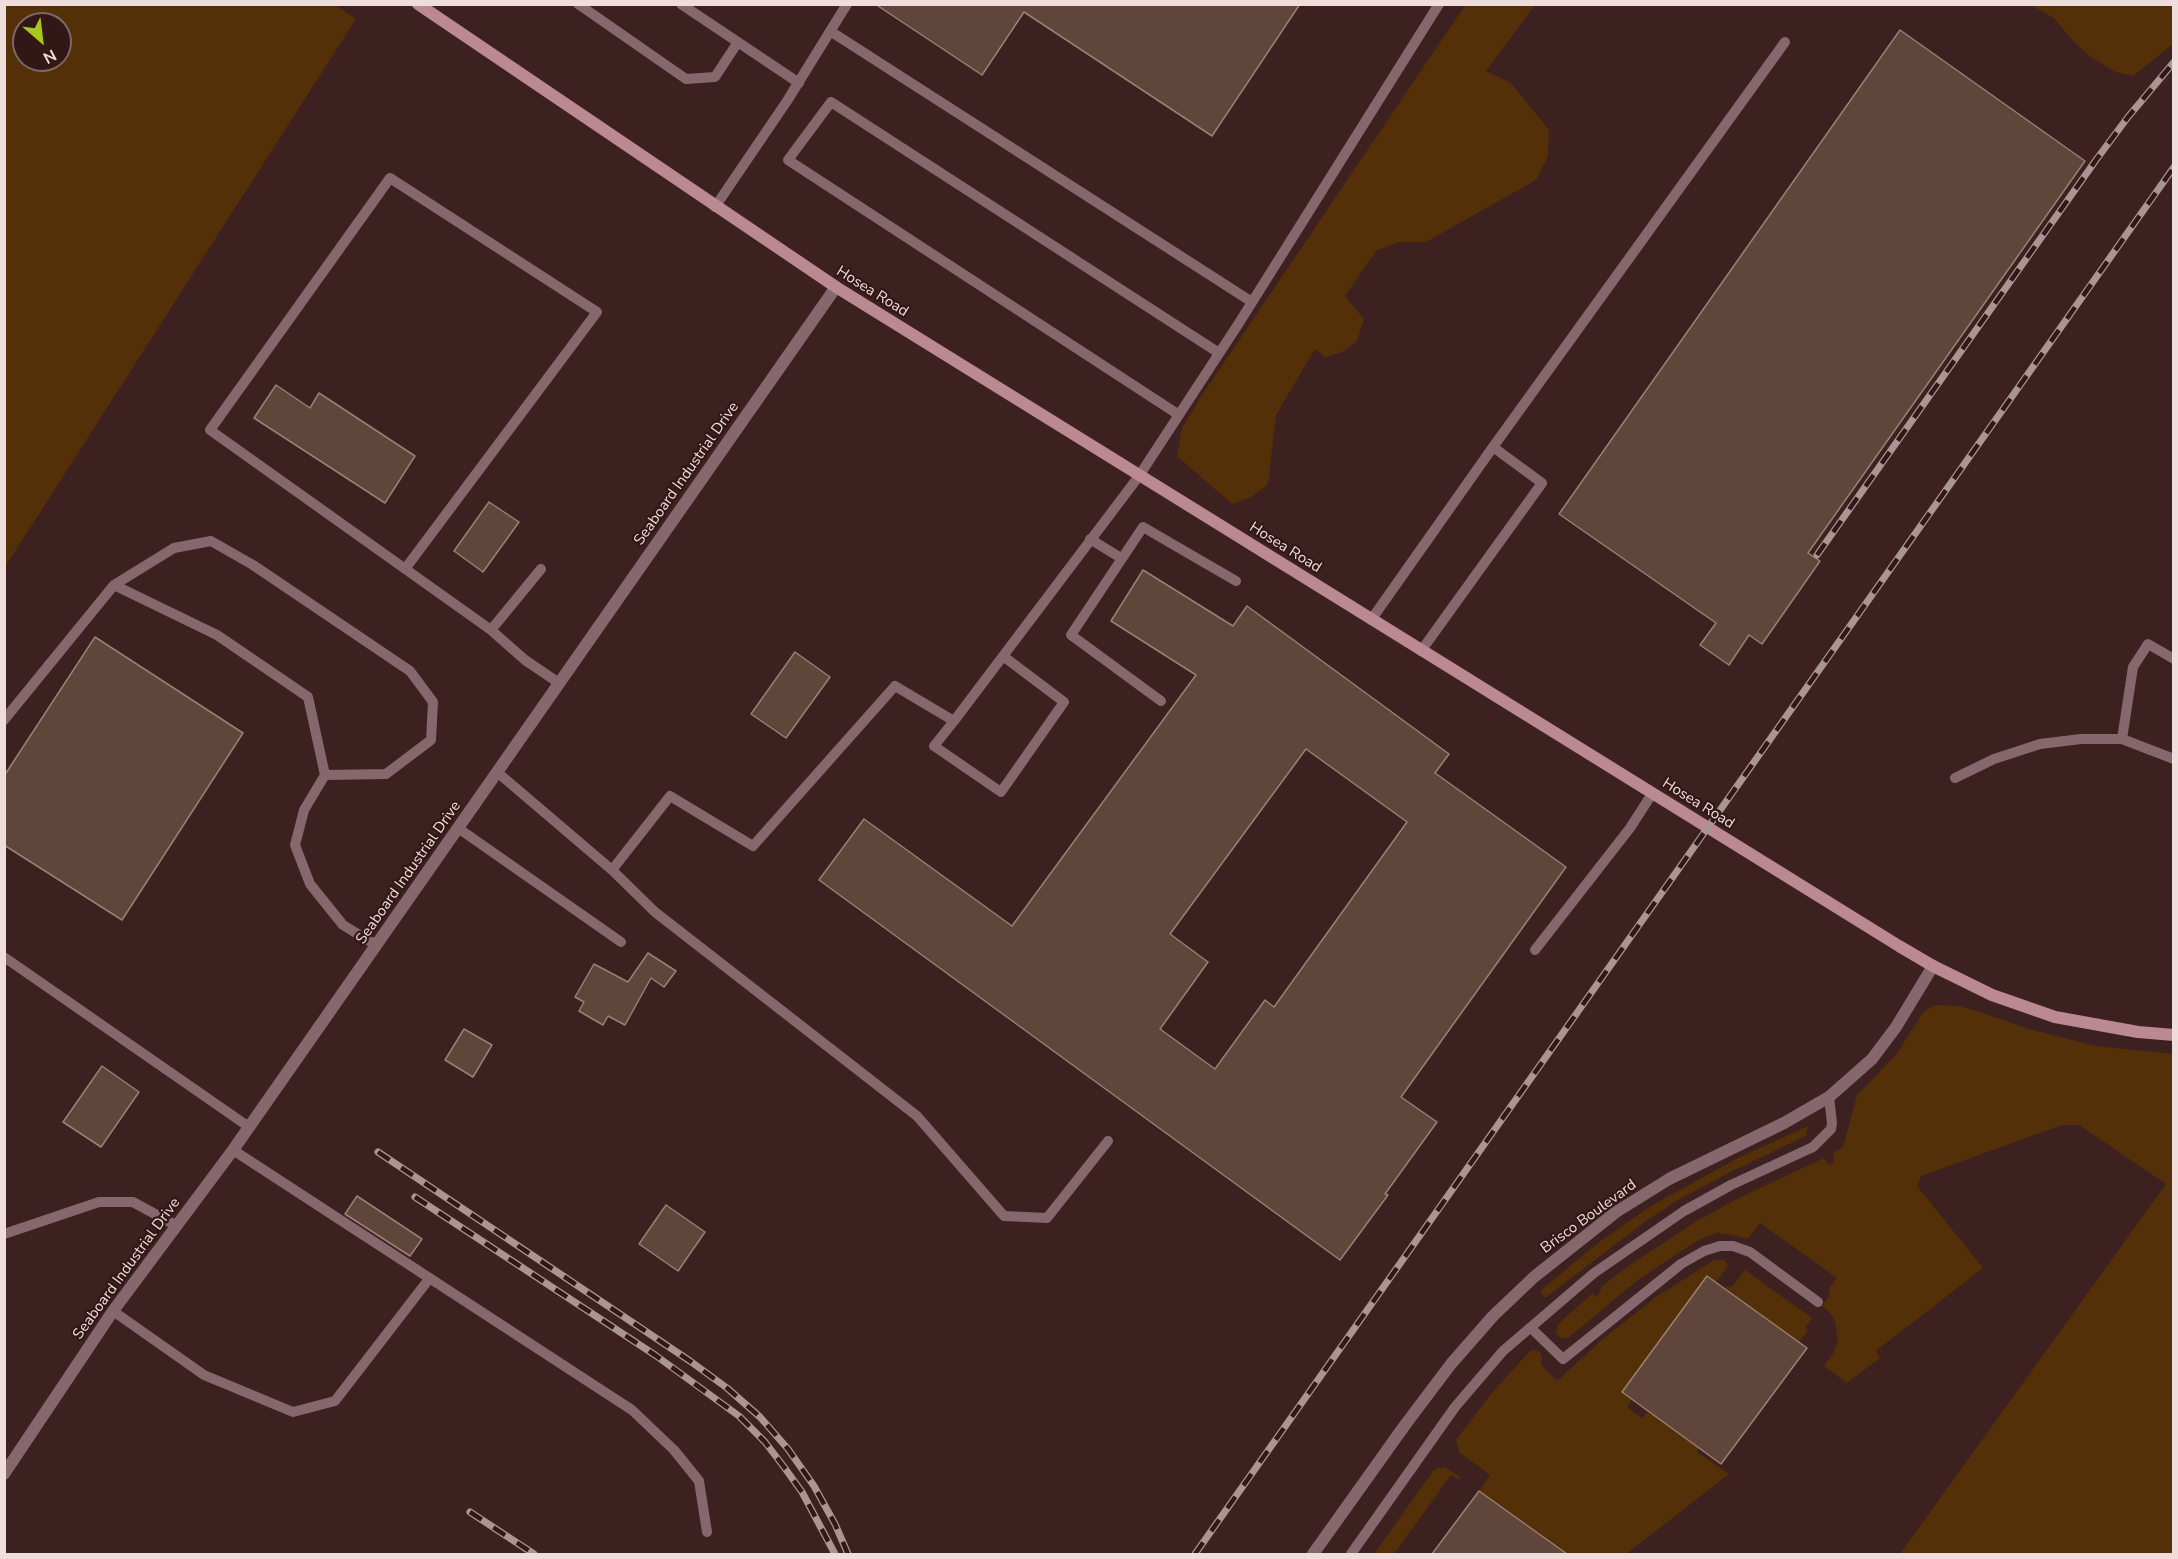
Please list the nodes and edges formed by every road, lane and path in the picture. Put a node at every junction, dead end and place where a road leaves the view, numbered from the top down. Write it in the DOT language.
graph roads {
  1 [pos="418,4"];
  2 [pos="578,4"];
  3 [pos="681,4"];
  4 [pos="847,4"];
  5 [pos="1439,4"];
  6 [pos="830,31"];
  7 [pos="738,42"];
  8 [pos="1785,42"];
  9 [pos="799,83"];
  10 [pos="715,207"];
  11 [pos="836,287"];
  12 [pos="1252,302"];
  13 [pos="1219,353"];
  14 [pos="1179,415"];
  15 [pos="1493,447"];
  16 [pos="1139,476"];
  17 [pos="1090,539"];
  18 [pos="1121,558"];
  19 [pos="405,569"];
  20 [pos="541,569"];
  21 [pos="1236,581"];
  22 [pos="114,585"];
  23 [pos="1371,620"];
  24 [pos="490,630"];
  25 [pos="1421,651"];
  26 [pos="1003,656"];
  27 [pos="2174,659"];
  28 [pos="560,683"];
  29 [pos="1161,701"];
  30 [pos="4,720"];
  31 [pos="954,721"];
  32 [pos="2122,739"];
  33 [pos="2174,759"];
  34 [pos="497,772"];
  35 [pos="325,775"];
  36 [pos="1955,778"];
  37 [pos="1652,794"];
  38 [pos="458,828"];
  39 [pos="612,870"];
  40 [pos="621,942"];
  41 [pos="376,945"];
  42 [pos="1535,950"];
  43 [pos="4,957"];
  44 [pos="1933,966"];
  45 [pos="2174,1035"];
  46 [pos="1828,1097"];
  47 [pos="249,1127"];
  48 [pos="1108,1141"];
  49 [pos="233,1150"];
  50 [pos="177,1226"];
  51 [pos="4,1234"];
  52 [pos="429,1279"];
  53 [pos="1818,1302"];
  54 [pos="113,1311"];
  55 [pos="1532,1328"];
  56 [pos="4,1474"];
  57 [pos="706,1532"];
  58 [pos="1313,1554"];
  59 [pos="1351,1554"];
  1 -- 10 [label="street, Hosea Road"];
  2 -- 7 [label="lane"];
  3 -- 7 [label="lane"];
  4 -- 6 [label="lane"];
  5 -- 12 [label="lane"];
  6 -- 9 [label="lane"];
  6 -- 12 [label="lane"];
  7 -- 9 [label="lane"];
  8 -- 15 [label="lane"];
  9 -- 10 [label="lane"];
  10 -- 11 [label="street, Hosea Road"];
  11 -- 16 [label="street, Hosea Road"];
  11 -- 28 [label="street, Seaboard Industrial Drive"];
  12 -- 13 [label="lane"];
  13 -- 14 [label="lane"];
  13 -- 14 [label="lane"];
  14 -- 16 [label="lane"];
  15 -- 23 [label="lane"];
  15 -- 25 [label="lane"];
  16 -- 17 [label="lane"];
  16 -- 23 [label="street, Hosea Road"];
  17 -- 18 [label="lane"];
  17 -- 26 [label="lane"];
  18 -- 21 [label="lane"];
  18 -- 29 [label="lane"];
  19 -- 19 [label="lane"];
  19 -- 24 [label="lane"];
  20 -- 24 [label="lane"];
  22 -- 30 [label="lane"];
  22 -- 35 [label="lane"];
  22 -- 35 [label="lane"];
  23 -- 25 [label="street, Hosea Road"];
  24 -- 28 [label="lane"];
  25 -- 37 [label="street, Hosea Road"];
  26 -- 31 [label="lane"];
  26 -- 31 [label="lane"];
  27 -- 32 [label="lane"];
  28 -- 34 [label="street, Seaboard Industrial Drive"];
  31 -- 39 [label="lane"];
  32 -- 33 [label="lane"];
  32 -- 36 [label="lane"];
  34 -- 38 [label="street, Seaboard Industrial Drive"];
  34 -- 39 [label="lane"];
  35 -- 41 [label="lane"];
  37 -- 42 [label="lane"];
  37 -- 44 [label="street, Hosea Road"];
  38 -- 40 [label="lane"];
  38 -- 41 [label="street, Seaboard Industrial Drive"];
  39 -- 48 [label="lane"];
  41 -- 47 [label="street, Seaboard Industrial Drive"];
  43 -- 47 [label="lane"];
  44 -- 45 [label="street, Hosea Road"];
  44 -- 46 [label="street, Brisco Boulevard"];
  46 -- 55 [label="lane"];
  46 -- 58 [label="street, Brisco Boulevard"];
  47 -- 49 [label="street, Seaboard Industrial Drive"];
  49 -- 50 [label="street, Seaboard Industrial Drive"];
  49 -- 52 [label="lane"];
  50 -- 51 [label="lane"];
  50 -- 54 [label="street, Seaboard Industrial Drive"];
  52 -- 54 [label="lane"];
  52 -- 57 [label="lane"];
  53 -- 55 [label="lane"];
  54 -- 56 [label="street, Seaboard Industrial Drive"];
  55 -- 59 [label="lane"];
}
